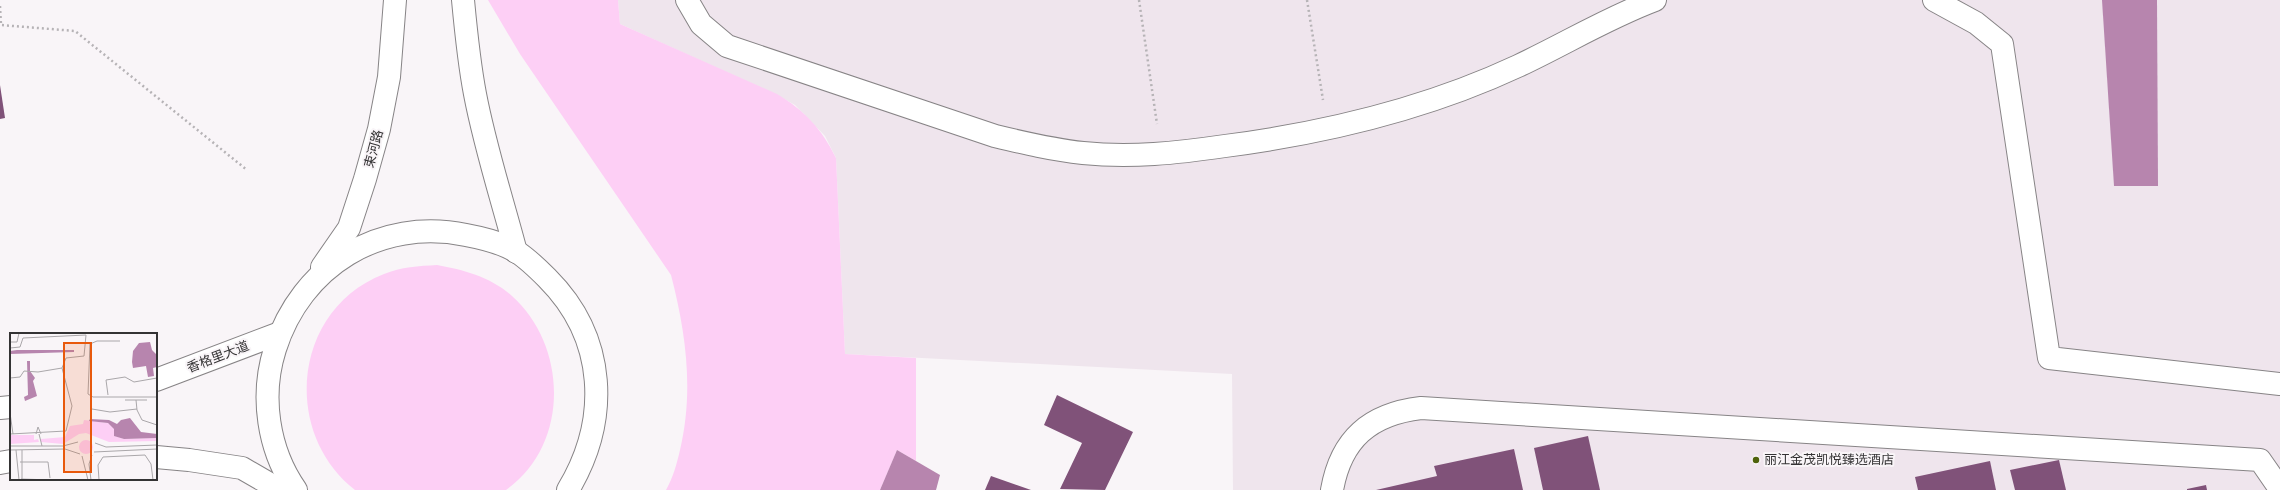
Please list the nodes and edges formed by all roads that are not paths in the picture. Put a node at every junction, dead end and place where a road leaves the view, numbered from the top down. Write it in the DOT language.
graph roads {
  1 [pos="395,0"];
  2 [pos="463,0"];
  3 [pos="687,0"];
  4 [pos="1655,0"];
  5 [pos="1934,0"];
  6 [pos="516,252"];
  7 [pos="310,284"];
  8 [pos="280,333"];
  9 [pos="157,380"];
  10 [pos="2280,384"];
  11 [pos="10,407"];
  12 [pos="0,408"];
  13 [pos="157,457"];
  14 [pos="10,462"];
  15 [pos="0,463"];
  16 [pos="2280,489"];
  17 [pos="280,490"];
  18 [pos="296,490"];
  19 [pos="568,490"];
  20 [pos="1332,490"];
  1 -- 7 [label="main road, 束河路"];
  2 -- 6 [label="main road"];
  3 -- 4 [label="main road"];
  5 -- 10 [label="main road"];
  6 -- 7 [label="main road"];
  6 -- 19 [label="main road"];
  7 -- 8 [label="main road"];
  8 -- 9 [label="main road, 香格里大道"];
  8 -- 18 [label="main road"];
  11 -- 12 [label="main road"];
  13 -- 17 [label="main road"];
  14 -- 15 [label="main road"];
  16 -- 20 [label="main road"];
}
